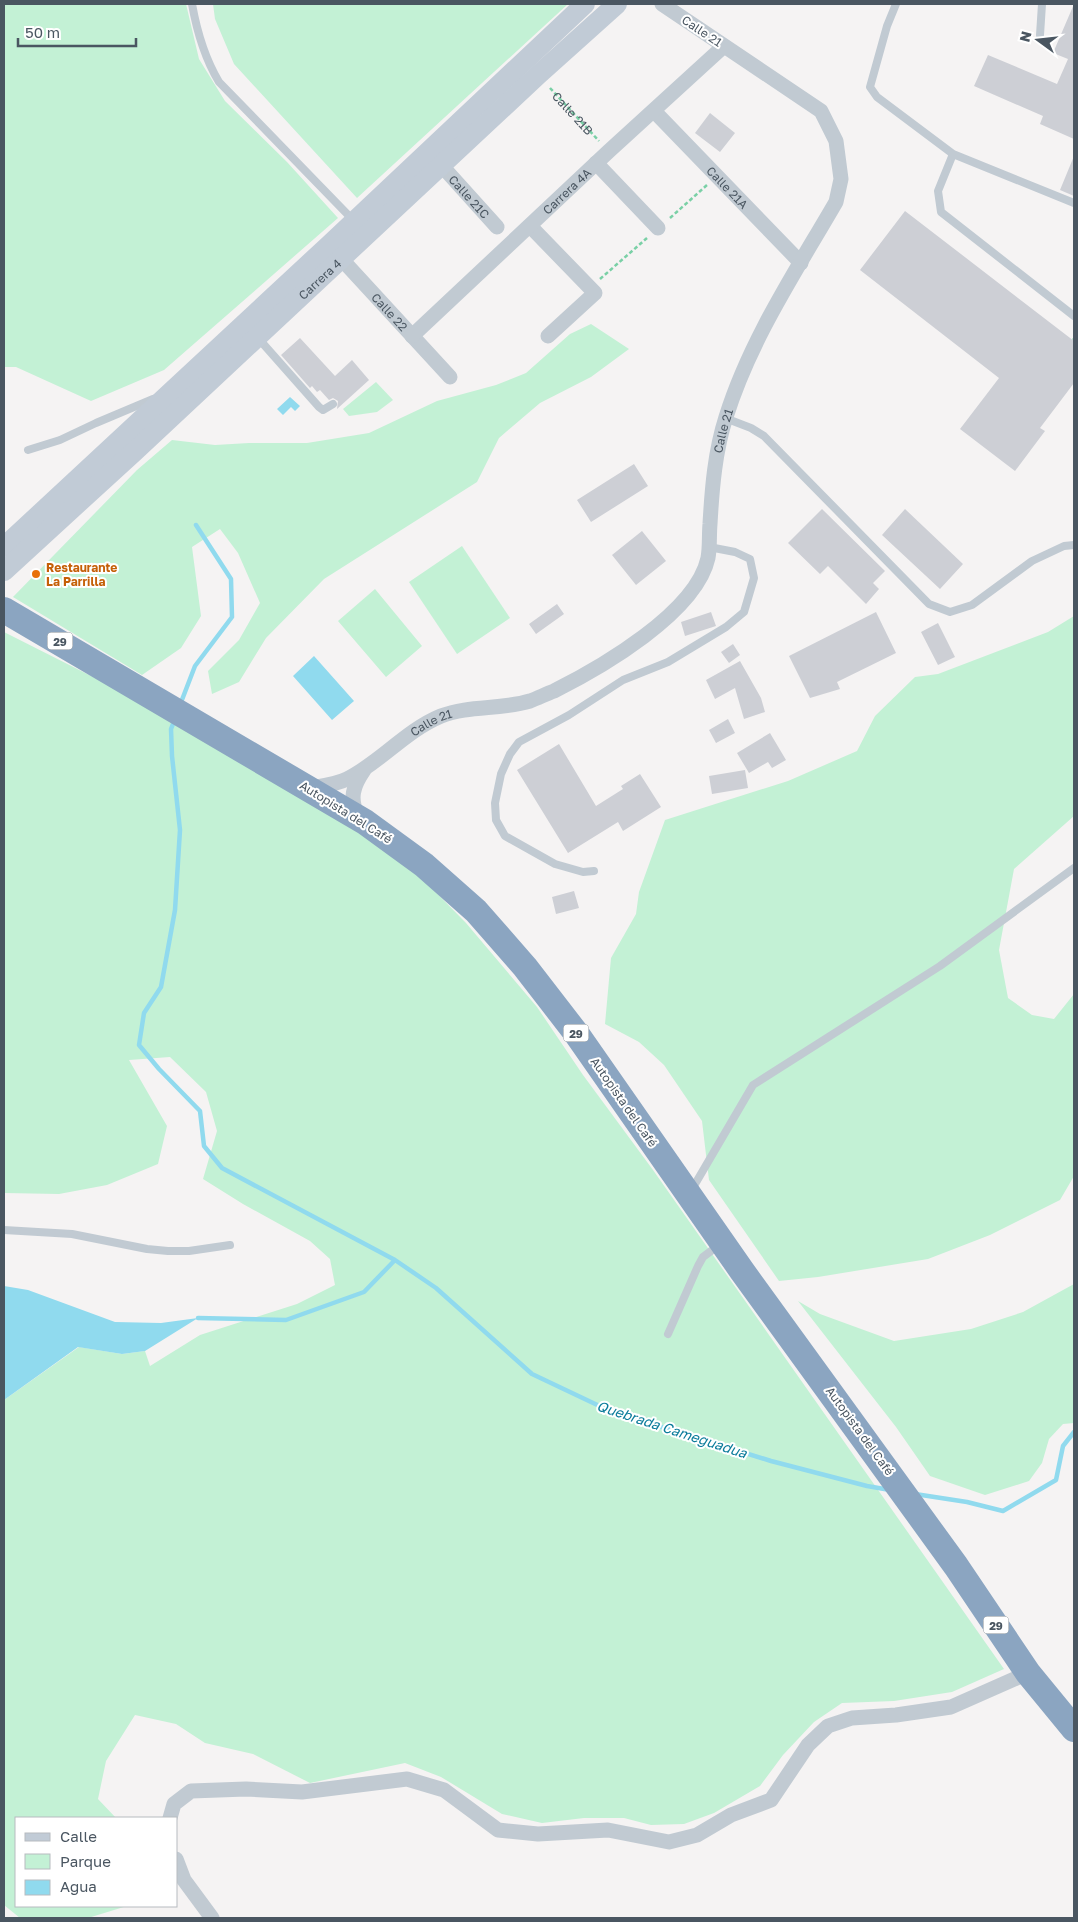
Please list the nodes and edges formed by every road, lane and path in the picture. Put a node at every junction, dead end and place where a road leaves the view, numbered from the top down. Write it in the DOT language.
graph roads {
  1 [pos="192,4"];
  2 [pos="585,4"];
  3 [pos="616,4"];
  4 [pos="662,4"];
  5 [pos="896,4"];
  6 [pos="1042,4"];
  7 [pos="1040,35"];
  8 [pos="724,46"];
  9 [pos="538,75"];
  10 [pos="654,111"];
  11 [pos="608,151"];
  12 [pos="953,154"];
  13 [pos="596,163"];
  14 [pos="442,166"];
  15 [pos="1074,203"];
  16 [pos="354,221"];
  17 [pos="497,226"];
  18 [pos="530,226"];
  19 [pos="658,228"];
  20 [pos="336,252"];
  21 [pos="801,263"];
  22 [pos="1074,316"];
  23 [pos="412,336"];
  24 [pos="548,336"];
  25 [pos="258,338"];
  26 [pos="450,377"];
  27 [pos="171,392"];
  28 [pos="333,404"];
  29 [pos="725,418"];
  30 [pos="28,450"];
  31 [pos="1074,545"];
  32 [pos="709,546"];
  33 [pos="11,548"];
  34 [pos="4,571"];
  35 [pos="4,610"];
  36 [pos="367,766"];
  37 [pos="310,788"];
  38 [pos="358,817"];
  39 [pos="1074,868"];
  40 [pos="594,871"];
  41 [pos="689,1194"];
  42 [pos="4,1230"];
  43 [pos="723,1242"];
  44 [pos="230,1245"];
  45 [pos="668,1334"];
  46 [pos="1028,1673"];
  47 [pos="1071,1721"];
  48 [pos="170,1817"];
  49 [pos="178,1864"];
  50 [pos="212,1918"];
  1 -- 16 [label="lane"];
  2 -- 16 [label="main road, Carrera 4"];
  3 -- 9 [label="main road, Carrera 4"];
  4 -- 8 [label="street, Calle 21"];
  5 -- 12 [label="lane"];
  6 -- 7 [label="lane"];
  8 -- 10 [label="street, Carrera 4A"];
  8 -- 21 [label="street, Calle 21"];
  9 -- 11 [label="path, Calle 21B"];
  9 -- 14 [label="main road, Carrera 4"];
  10 -- 11 [label="street, Carrera 4A"];
  10 -- 21 [label="street, Calle 21A"];
  11 -- 13 [label="street, Carrera 4A"];
  12 -- 15 [label="lane"];
  12 -- 22 [label="lane"];
  13 -- 18 [label="street, Carrera 4A"];
  13 -- 19 [label="street"];
  14 -- 17 [label="street, Calle 21C"];
  14 -- 20 [label="main road, Carrera 4"];
  16 -- 20 [label="main road, Carrera 4"];
  18 -- 23 [label="street, Carrera 4A"];
  18 -- 24 [label="street"];
  20 -- 23 [label="street, Calle 22"];
  20 -- 25 [label="main road, Carrera 4"];
  20 -- 27 [label="main road, Carrera 4"];
  21 -- 29 [label="street, Calle 21"];
  23 -- 26 [label="street, Calle 22"];
  25 -- 28 [label="lane"];
  25 -- 33 [label="main road, Carrera 4"];
  27 -- 30 [label="lane"];
  27 -- 33 [label="main road, Carrera 4"];
  29 -- 31 [label="lane"];
  29 -- 32 [label="street, Calle 21"];
  32 -- 36 [label="street, Calle 21"];
  32 -- 40 [label="lane"];
  33 -- 34 [label="main road"];
  35 -- 37 [label="highway, Autopista del Café / 29"];
  36 -- 37 [label="street, Calle 21"];
  36 -- 38 [label="street, Calle 21"];
  37 -- 38 [label="highway, Autopista del Café / 29"];
  38 -- 41 [label="highway, Autopista del Café / 29"];
  39 -- 41 [label="lane"];
  41 -- 43 [label="highway, Autopista del Café / 29"];
  42 -- 44 [label="lane"];
  43 -- 45 [label="lane"];
  43 -- 46 [label="highway, Autopista del Café / 29"];
  46 -- 47 [label="highway, Autopista del Café / 29"];
  46 -- 48 [label="street"];
  49 -- 50 [label="street"];
}
